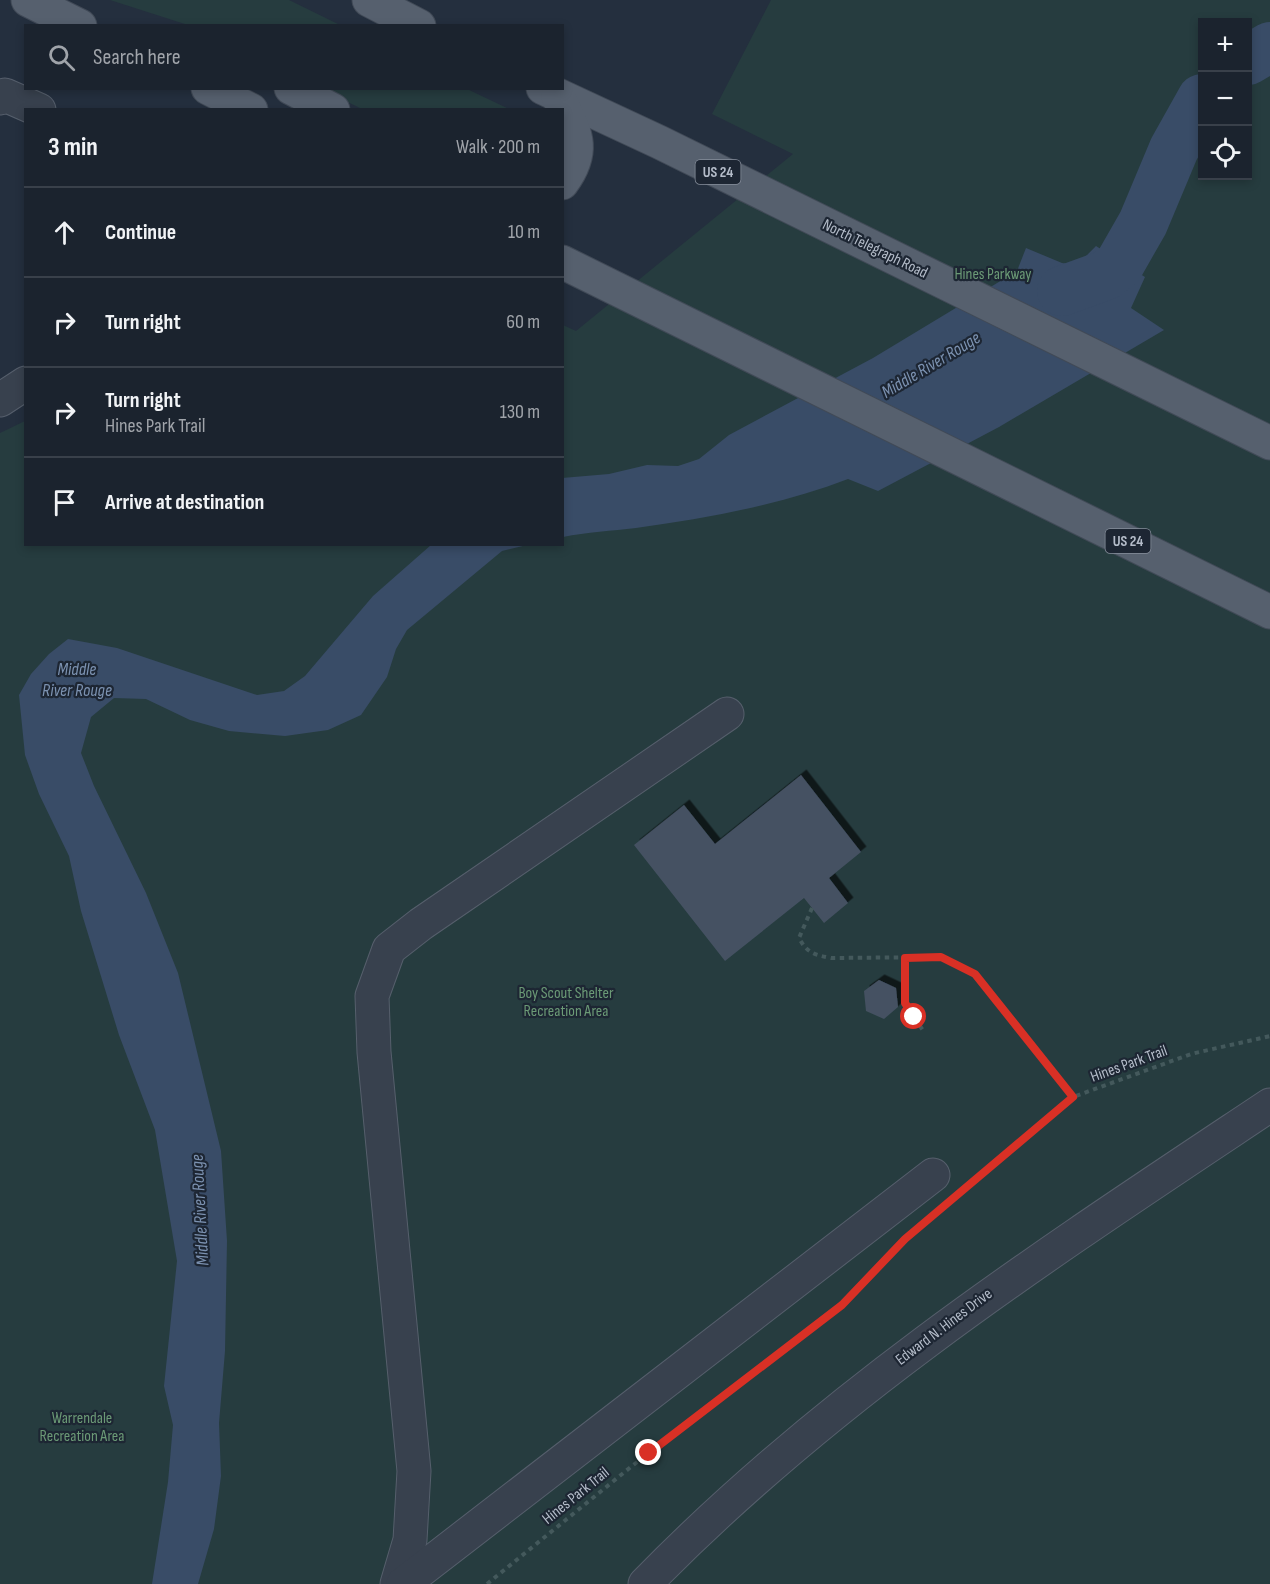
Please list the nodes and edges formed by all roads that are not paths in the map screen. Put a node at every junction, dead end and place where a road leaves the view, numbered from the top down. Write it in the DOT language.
graph roads {
  1 [pos="28,0"];
  2 [pos="369,0"];
  3 [pos="76,24"];
  4 [pos="415,24"];
  5 [pos="212,90"];
  6 [pos="295,90"];
  7 [pos="551,92"];
  8 [pos="0,98"];
  9 [pos="34,108"];
  10 [pos="247,108"];
  11 [pos="329,108"];
  12 [pos="560,108"];
  13 [pos="564,116"];
  14 [pos="564,180"];
  15 [pos="564,263"];
  16 [pos="24,384"];
  17 [pos="0,400"];
  18 [pos="1270,443"];
  19 [pos="1270,612"];
  20 [pos="727,714"];
  21 [pos="1270,1105"];
  22 [pos="946,1185"];
  23 [pos="397,1584"];
  24 [pos="403,1584"];
  25 [pos="645,1584"];
  1 -- 3 [label="main road"];
  2 -- 4 [label="main road"];
  5 -- 10 [label="main road"];
  6 -- 11 [label="main road"];
  7 -- 12 [label="main road"];
  7 -- 18 [label="main road, North Telegraph Road / US 24"];
  8 -- 9 [label="street"];
  13 -- 14 [label="main road"];
  15 -- 19 [label="main road, US 24"];
  16 -- 17 [label="street"];
  20 -- 23 [label="street"];
  21 -- 25 [label="street, Edward N. Hines Drive"];
  22 -- 24 [label="street"];
}
